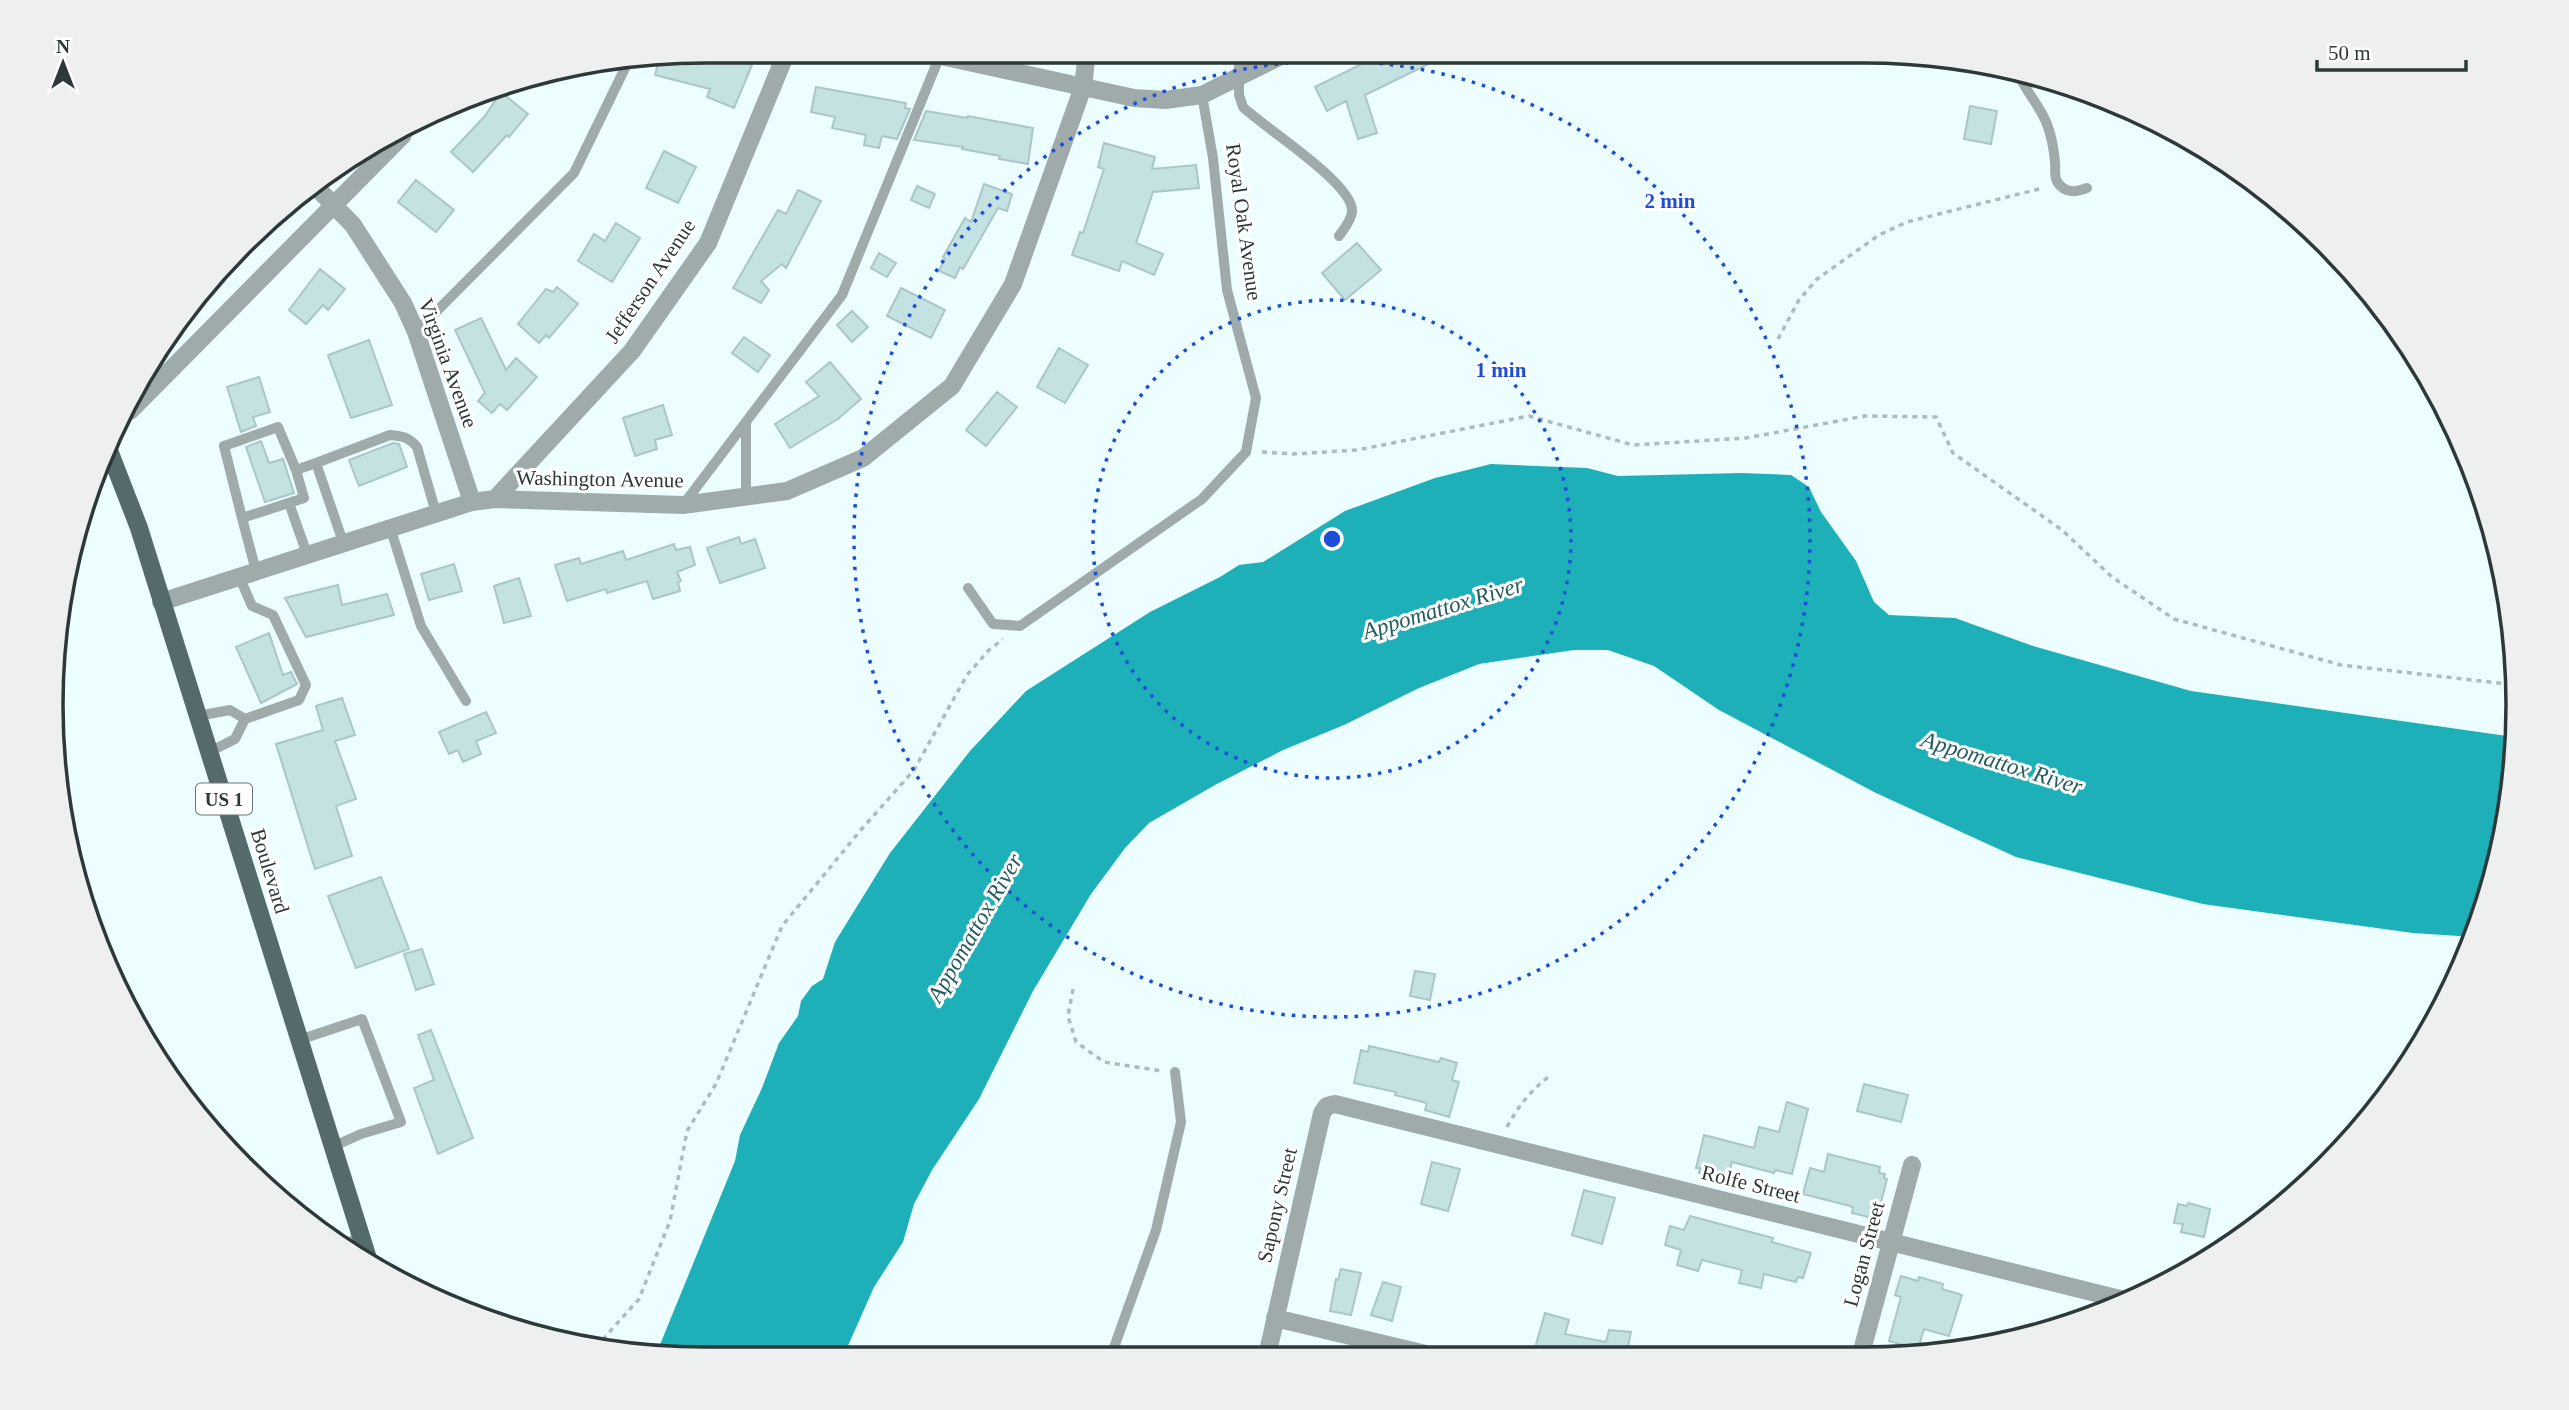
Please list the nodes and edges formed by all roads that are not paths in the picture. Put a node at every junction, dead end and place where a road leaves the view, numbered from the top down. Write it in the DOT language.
graph roads {
  1 [pos="782,63"];
  2 [pos="937,63"];
  3 [pos="980,63"];
  4 [pos="1086,63"];
  5 [pos="1239,63"];
  6 [pos="1268,63"];
  7 [pos="624,68"];
  8 [pos="1240,78"];
  9 [pos="2023,83"];
  10 [pos="1083,87"];
  11 [pos="1202,95"];
  12 [pos="395,143"];
  13 [pos="2087,188"];
  14 [pos="321,191"];
  15 [pos="335,205"];
  16 [pos="1339,236"];
  17 [pos="416,332"];
  18 [pos="140,401"];
  19 [pos="746,422"];
  20 [pos="112,459"];
  21 [pos="316,463"];
  22 [pos="296,470"];
  23 [pos="746,496"];
  24 [pos="495,499"];
  25 [pos="472,502"];
  26 [pos="289,503"];
  27 [pos="683,505"];
  28 [pos="436,513"];
  29 [pos="242,518"];
  30 [pos="390,527"];
  31 [pos="343,542"];
  32 [pos="307,554"];
  33 [pos="248,574"];
  34 [pos="968,588"];
  35 [pos="161,602"];
  36 [pos="466,701"];
  37 [pos="198,716"];
  38 [pos="245,719"];
  39 [pos="209,752"];
  40 [pos="299,1040"];
  41 [pos="1175,1072"];
  42 [pos="1367,1112"];
  43 [pos="332,1147"];
  44 [pos="1912,1165"];
  45 [pos="1890,1241"];
  46 [pos="355,1244"];
  47 [pos="2112,1297"];
  48 [pos="1275,1318"];
  49 [pos="1114,1347"];
  50 [pos="1269,1347"];
  51 [pos="1396,1347"];
  52 [pos="1863,1347"];
  1 -- 24 [label="street, Jefferson Avenue"];
  2 -- 19 [label="lane"];
  3 -- 10 [label="street"];
  4 -- 10 [label="street, Washington Avenue"];
  5 -- 8 [label="lane"];
  6 -- 8 [label="street"];
  7 -- 17 [label="lane"];
  8 -- 11 [label="street"];
  8 -- 16 [label="lane"];
  9 -- 13 [label="lane"];
  10 -- 11 [label="street"];
  10 -- 23 [label="street, Washington Avenue"];
  11 -- 34 [label="lane, Royal Oak Avenue"];
  12 -- 15 [label="street"];
  14 -- 15 [label="street, Virginia Avenue"];
  15 -- 17 [label="street, Virginia Avenue"];
  15 -- 18 [label="street"];
  17 -- 25 [label="street, Virginia Avenue"];
  19 -- 23 [label="lane"];
  19 -- 27 [label="lane"];
  20 -- 35 [label="main road, Boulevard / US 1"];
  21 -- 22 [label="lane"];
  21 -- 28 [label="lane"];
  21 -- 31 [label="lane"];
  22 -- 26 [label="lane"];
  22 -- 29 [label="lane"];
  23 -- 27 [label="street, Washington Avenue"];
  24 -- 25 [label="street, Washington Avenue"];
  24 -- 27 [label="street, Washington Avenue"];
  25 -- 28 [label="street, Washington Avenue"];
  26 -- 29 [label="lane"];
  26 -- 32 [label="lane"];
  28 -- 30 [label="street, Washington Avenue"];
  29 -- 33 [label="lane"];
  30 -- 31 [label="street, Washington Avenue"];
  30 -- 36 [label="lane"];
  31 -- 32 [label="street, Washington Avenue"];
  32 -- 33 [label="street, Washington Avenue"];
  33 -- 35 [label="street, Washington Avenue"];
  33 -- 38 [label="lane"];
  35 -- 37 [label="main road, Boulevard / US 1"];
  37 -- 38 [label="lane"];
  37 -- 39 [label="main road, Boulevard / US 1"];
  38 -- 39 [label="lane"];
  39 -- 40 [label="main road, Boulevard / US 1"];
  40 -- 43 [label="main road, Boulevard / US 1"];
  40 -- 43 [label="lane"];
  41 -- 49 [label="lane"];
  42 -- 45 [label="street, Rolfe Street"];
  42 -- 48 [label="street, Sapony Street"];
  43 -- 46 [label="main road, Boulevard / US 1"];
  44 -- 45 [label="street, Logan Street"];
  45 -- 47 [label="street, Rolfe Street"];
  45 -- 52 [label="street, Logan Street"];
  48 -- 50 [label="street, Sapony Street"];
  48 -- 51 [label="street"];
}
